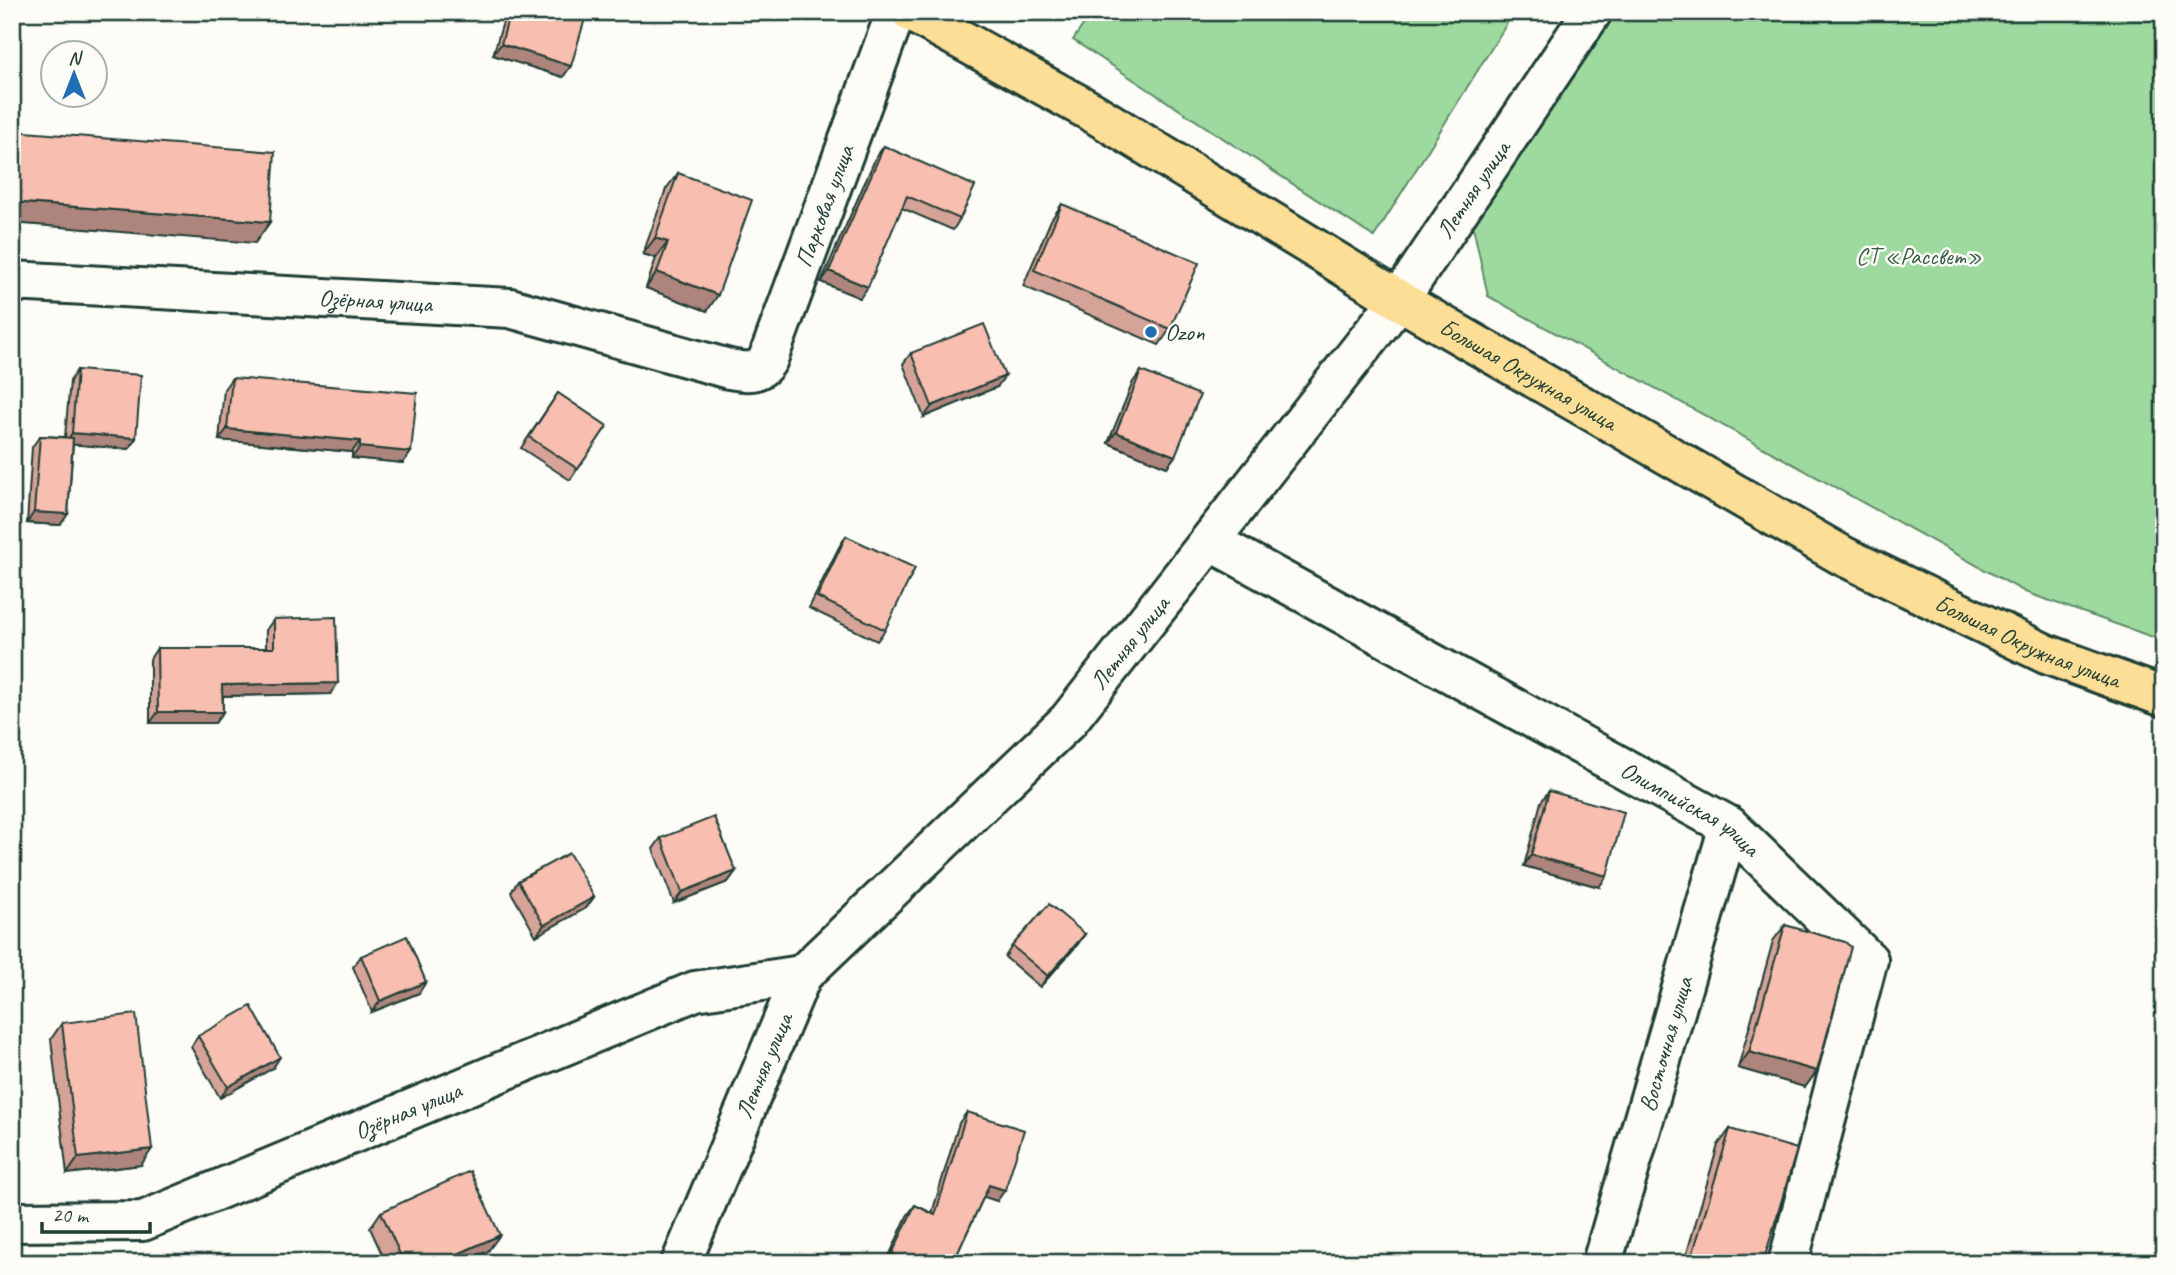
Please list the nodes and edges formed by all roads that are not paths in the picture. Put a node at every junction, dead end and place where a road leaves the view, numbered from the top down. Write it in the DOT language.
graph roads {
  1 [pos="896,12"];
  2 [pos="911,12"];
  3 [pos="1592,12"];
  4 [pos="12,281"];
  5 [pos="1399,300"];
  6 [pos="729,369"];
  7 [pos="1210,541"];
  8 [pos="2164,697"];
  9 [pos="1728,827"];
  10 [pos="802,975"];
  11 [pos="12,1222"];
  12 [pos="681,1263"];
  13 [pos="1602,1263"];
  14 [pos="1788,1263"];
  1 -- 6 [label="street, Парковая улица"];
  2 -- 5 [label="main road, Большая Окружная улица"];
  3 -- 5 [label="street, Летняя улица"];
  4 -- 6 [label="street, Озёрная улица"];
  5 -- 7 [label="street, Летняя улица"];
  5 -- 8 [label="main road, Большая Окружная улица"];
  7 -- 9 [label="street, Олимпийская улица"];
  7 -- 10 [label="street, Летняя улица"];
  9 -- 13 [label="street, Восточная улица"];
  9 -- 14 [label="street, Олимпийская улица"];
  10 -- 11 [label="street, Озёрная улица"];
  10 -- 12 [label="street, Летняя улица"];
}
